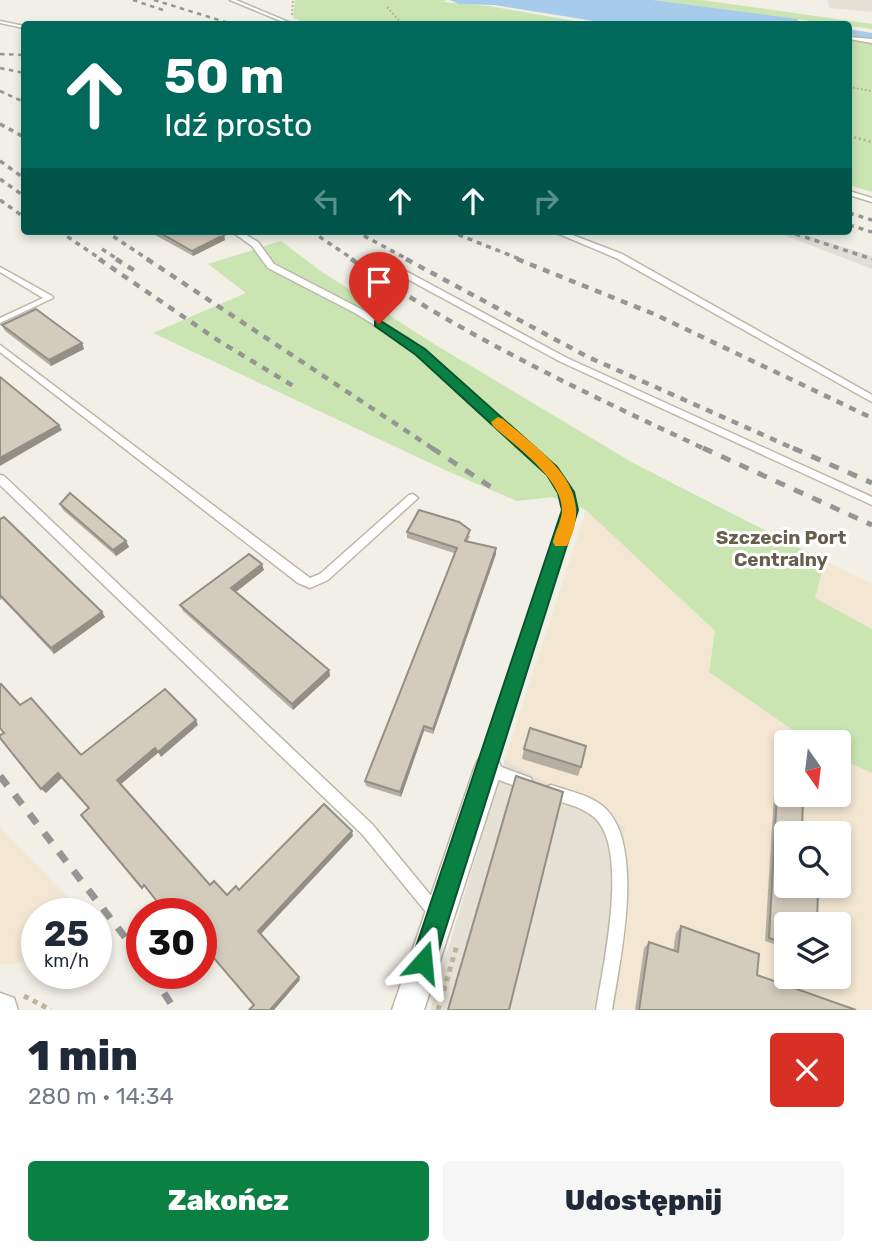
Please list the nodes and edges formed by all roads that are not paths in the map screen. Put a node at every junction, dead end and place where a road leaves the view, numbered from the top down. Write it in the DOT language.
graph roads {
  1 [pos="232,0"];
  2 [pos="284,21"];
  3 [pos="0,22"];
  4 [pos="21,26"];
  5 [pos="852,38"];
  6 [pos="872,41"];
  7 [pos="852,194"];
  8 [pos="872,200"];
  9 [pos="241,235"];
  10 [pos="566,235"];
  11 [pos="583,235"];
  12 [pos="612,253"];
  13 [pos="0,269"];
  14 [pos="401,272"];
  15 [pos="0,321"];
  16 [pos="0,348"];
  17 [pos="872,399"];
  18 [pos="0,479"];
  19 [pos="413,498"];
  20 [pos="872,501"];
  21 [pos="488,769"];
  22 [pos="438,915"];
  23 [pos="408,1010"];
  24 [pos="604,1010"];
  1 -- 2 [label="lane"];
  3 -- 4 [label="lane"];
  5 -- 6 [label="lane"];
  7 -- 8 [label="lane"];
  9 -- 21 [label="lane"];
  10 -- 12 [label="lane"];
  11 -- 12 [label="lane"];
  12 -- 17 [label="lane"];
  13 -- 15 [label="lane"];
  14 -- 20 [label="lane"];
  16 -- 19 [label="lane"];
  18 -- 22 [label="lane"];
  21 -- 22 [label="street"];
  21 -- 24 [label="lane"];
  22 -- 23 [label="street"];
}
